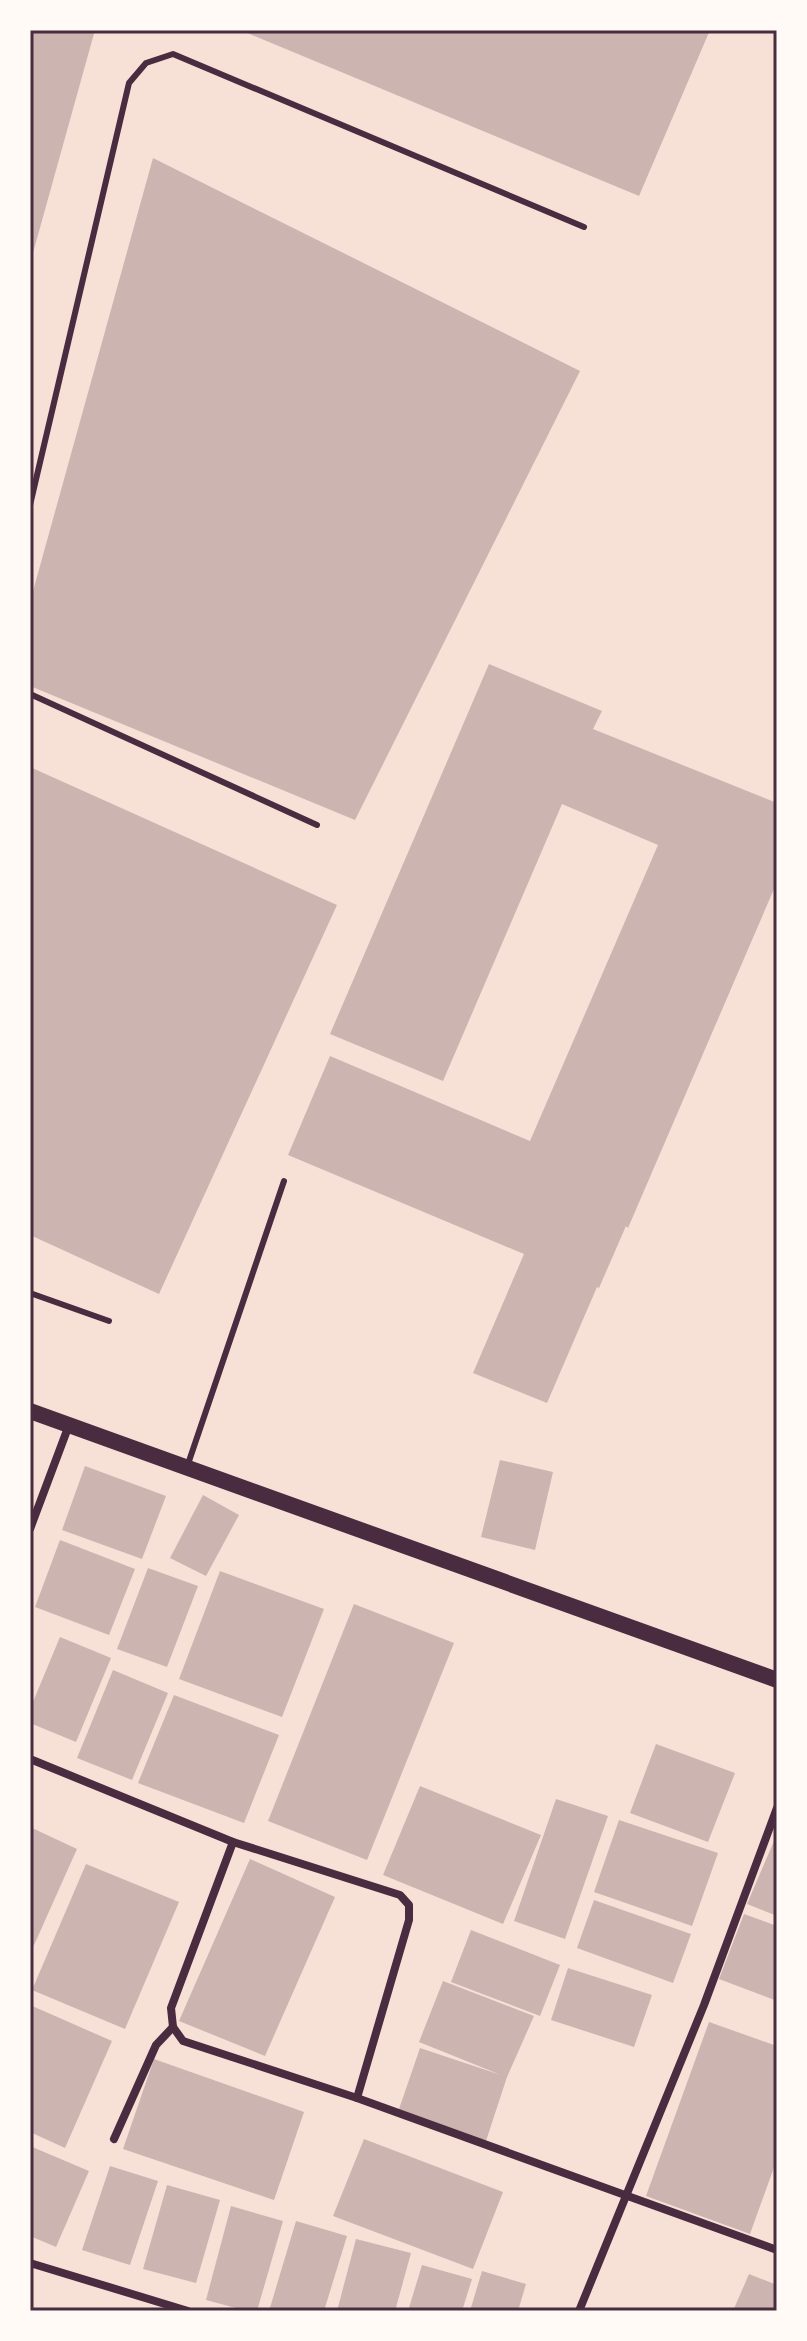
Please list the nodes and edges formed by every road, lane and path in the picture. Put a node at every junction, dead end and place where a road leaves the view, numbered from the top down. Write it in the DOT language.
graph roads {
  1 [pos="584,227"];
  2 [pos="30,505"];
  3 [pos="30,694"];
  4 [pos="317,825"];
  5 [pos="284,1181"];
  6 [pos="30,1293"];
  7 [pos="109,1321"];
  8 [pos="30,1411"];
  9 [pos="69,1425"];
  10 [pos="187,1467"];
  11 [pos="30,1529"];
  12 [pos="777,1680"];
  13 [pos="30,1759"];
  14 [pos="777,1808"];
  15 [pos="233,1842"];
  16 [pos="173,2027"];
  17 [pos="357,2098"];
  18 [pos="114,2139"];
  19 [pos="626,2197"];
  20 [pos="777,2250"];
  21 [pos="30,2263"];
  22 [pos="188,2311"];
  23 [pos="579,2311"];
  1 -- 2 [label="lane"];
  3 -- 4 [label="lane"];
  5 -- 10 [label="lane"];
  6 -- 7 [label="lane"];
  8 -- 9 [label="main road"];
  9 -- 10 [label="main road"];
  9 -- 11 [label="street"];
  10 -- 12 [label="main road"];
  13 -- 15 [label="street"];
  14 -- 19 [label="street"];
  15 -- 16 [label="street"];
  15 -- 17 [label="street"];
  16 -- 17 [label="street"];
  16 -- 18 [label="street"];
  17 -- 19 [label="street"];
  19 -- 20 [label="street"];
  19 -- 23 [label="street"];
  21 -- 22 [label="street"];
}
